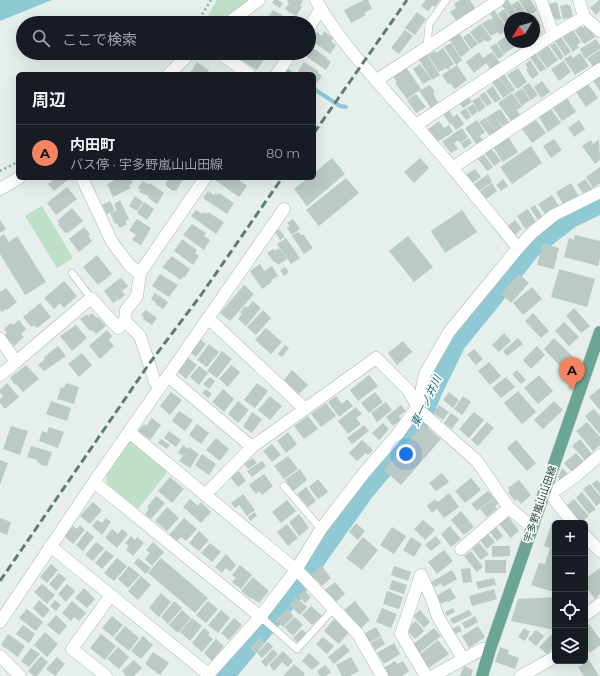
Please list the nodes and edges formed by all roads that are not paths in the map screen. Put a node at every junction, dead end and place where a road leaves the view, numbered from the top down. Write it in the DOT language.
graph roads {
  1 [pos="259,0"];
  2 [pos="446,0"];
  3 [pos="499,0"];
  4 [pos="541,0"];
  5 [pos="579,0"];
  6 [pos="318,5"];
  7 [pos="237,16"];
  8 [pos="314,16"];
  9 [pos="584,17"];
  10 [pos="600,31"];
  11 [pos="553,35"];
  12 [pos="428,47"];
  13 [pos="183,60"];
  14 [pos="229,60"];
  15 [pos="286,60"];
  16 [pos="600,69"];
  17 [pos="171,72"];
  18 [pos="246,72"];
  19 [pos="277,72"];
  20 [pos="377,80"];
  21 [pos="416,125"];
  22 [pos="452,168"];
  23 [pos="16,179"];
  24 [pos="83,180"];
  25 [pos="204,180"];
  26 [pos="0,189"];
  27 [pos="600,192"];
  28 [pos="284,209"];
  29 [pos="518,248"];
  30 [pos="140,273"];
  31 [pos="72,274"];
  32 [pos="91,298"];
  33 [pos="208,318"];
  34 [pos="126,321"];
  35 [pos="600,332"];
  36 [pos="0,340"];
  37 [pos="16,362"];
  38 [pos="0,375"];
  39 [pos="168,376"];
  40 [pos="159,388"];
  41 [pos="305,409"];
  42 [pos="421,411"];
  43 [pos="128,432"];
  44 [pos="252,447"];
  45 [pos="600,455"];
  46 [pos="94,482"];
  47 [pos="284,486"];
  48 [pos="547,493"];
  49 [pos="205,495"];
  50 [pos="509,508"];
  51 [pos="570,520"];
  52 [pos="532,527"];
  53 [pos="321,529"];
  54 [pos="588,539"];
  55 [pos="50,546"];
  56 [pos="461,549"];
  57 [pos="600,551"];
  58 [pos="301,574"];
  59 [pos="111,595"];
  60 [pos="600,604"];
  61 [pos="334,608"];
  62 [pos="588,613"];
  63 [pos="263,619"];
  64 [pos="0,622"];
  65 [pos="490,649"];
  66 [pos="0,656"];
  67 [pos="463,659"];
  68 [pos="552,659"];
  69 [pos="208,675"];
  70 [pos="484,675"];
  71 [pos="20,676"];
  72 [pos="106,676"];
  73 [pos="382,676"];
  74 [pos="426,676"];
  75 [pos="432,676"];
  76 [pos="521,676"];
  1 -- 7 [label="street"];
  2 -- 12 [label="lane"];
  3 -- 12 [label="street"];
  4 -- 11 [label="street"];
  5 -- 9 [label="street"];
  6 -- 8 [label="street"];
  6 -- 20 [label="street"];
  9 -- 10 [label="street"];
  9 -- 11 [label="street"];
  11 -- 21 [label="street"];
  12 -- 20 [label="street"];
  13 -- 17 [label="street"];
  14 -- 18 [label="street"];
  15 -- 19 [label="street"];
  16 -- 22 [label="street"];
  20 -- 21 [label="street"];
  21 -- 22 [label="street"];
  22 -- 29 [label="street"];
  23 -- 26 [label="street"];
  24 -- 30 [label="street"];
  25 -- 30 [label="street"];
  27 -- 29 [label="street"];
  28 -- 33 [label="street"];
  29 -- 42 [label="street"];
  30 -- 34 [label="street"];
  31 -- 32 [label="lane"];
  32 -- 34 [label="street"];
  32 -- 37 [label="street"];
  33 -- 39 [label="street"];
  33 -- 41 [label="street"];
  34 -- 40 [label="street"];
  35 -- 48 [label="main road, 宇多野嵐山山田線"];
  36 -- 37 [label="street"];
  37 -- 38 [label="street"];
  39 -- 40 [label="street"];
  39 -- 44 [label="street"];
  40 -- 43 [label="street"];
  41 -- 42 [label="street"];
  41 -- 44 [label="street"];
  42 -- 50 [label="street"];
  42 -- 53 [label="street"];
  43 -- 46 [label="street"];
  43 -- 49 [label="street"];
  44 -- 49 [label="street"];
  45 -- 48 [label="street"];
  46 -- 55 [label="street"];
  46 -- 63 [label="street"];
  47 -- 53 [label="lane"];
  48 -- 51 [label="street"];
  48 -- 52 [label="main road, 宇多野嵐山山田線"];
  49 -- 58 [label="street"];
  50 -- 52 [label="street"];
  50 -- 56 [label="street"];
  52 -- 65 [label="main road, 宇多野嵐山山田線"];
  53 -- 58 [label="street"];
  54 -- 57 [label="street"];
  55 -- 59 [label="street"];
  55 -- 64 [label="street"];
  58 -- 61 [label="street"];
  58 -- 63 [label="street"];
  59 -- 69 [label="street"];
  59 -- 72 [label="street"];
  60 -- 62 [label="street"];
  61 -- 63 [label="lane"];
  61 -- 73 [label="street"];
  63 -- 69 [label="street"];
  65 -- 67 [label="street"];
  65 -- 70 [label="main road, 宇多野嵐山山田線"];
  66 -- 71 [label="street"];
  67 -- 74 [label="street"];
  67 -- 75 [label="street"];
  68 -- 76 [label="street"];
}
